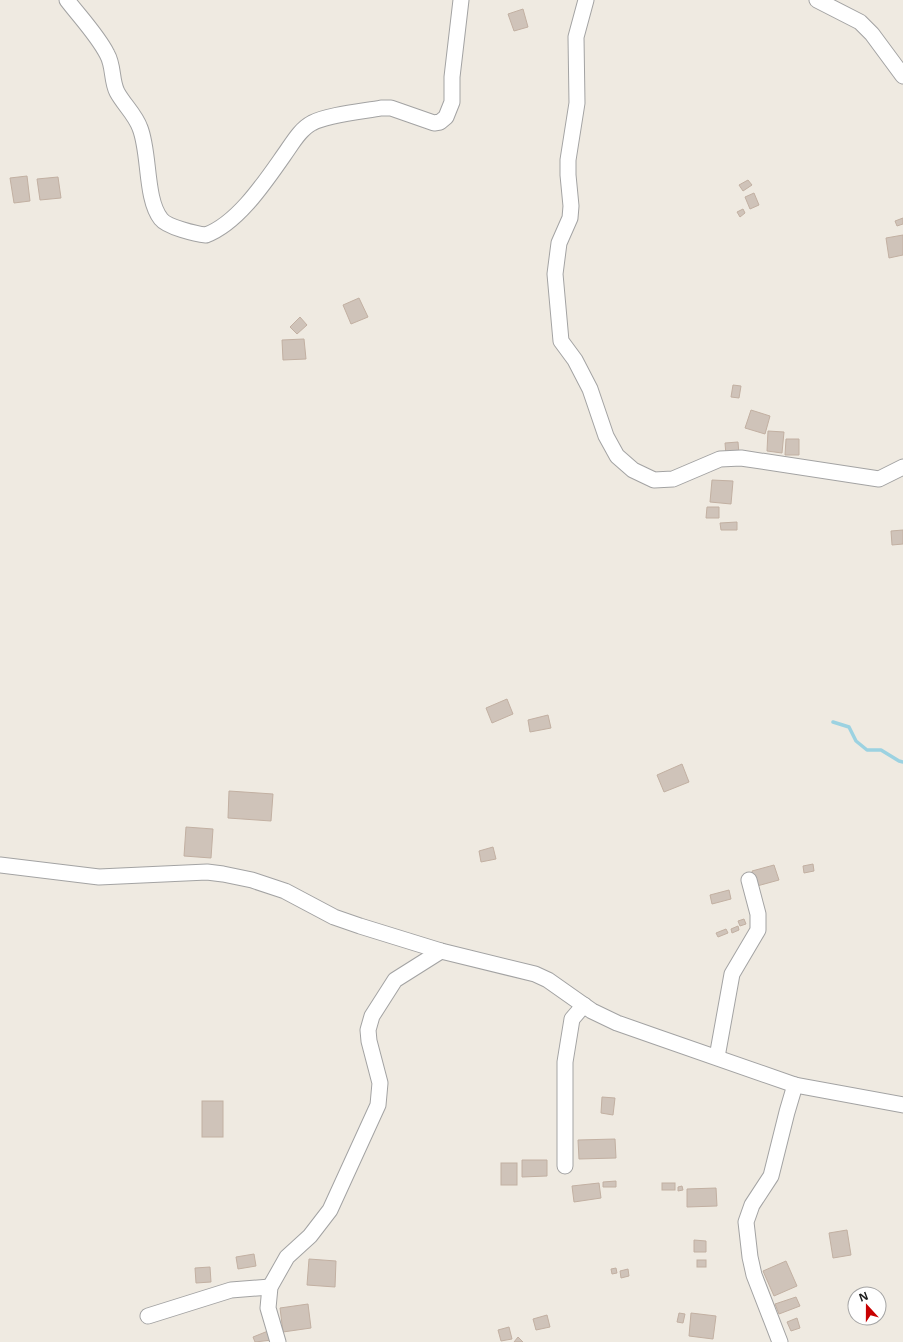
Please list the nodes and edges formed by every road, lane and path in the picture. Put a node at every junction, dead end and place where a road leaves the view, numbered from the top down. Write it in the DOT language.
graph roads {
  1 [pos="67,0"];
  2 [pos="460,0"];
  3 [pos="586,0"];
  4 [pos="817,0"];
  5 [pos="903,76"];
  6 [pos="903,467"];
  7 [pos="0,865"];
  8 [pos="749,880"];
  9 [pos="441,951"];
  10 [pos="584,1005"];
  11 [pos="717,1057"];
  12 [pos="795,1085"];
  13 [pos="903,1105"];
  14 [pos="565,1166"];
  15 [pos="270,1287"];
  16 [pos="148,1316"];
  17 [pos="278,1342"];
  18 [pos="780,1342"];
  1 -- 2 [label="street"];
  3 -- 6 [label="street"];
  4 -- 5 [label="street"];
  7 -- 9 [label="street"];
  8 -- 11 [label="street"];
  9 -- 10 [label="street"];
  9 -- 15 [label="street"];
  10 -- 11 [label="street"];
  10 -- 14 [label="street"];
  11 -- 12 [label="street"];
  12 -- 13 [label="street"];
  12 -- 18 [label="street"];
  15 -- 16 [label="street"];
  15 -- 17 [label="street"];
}
